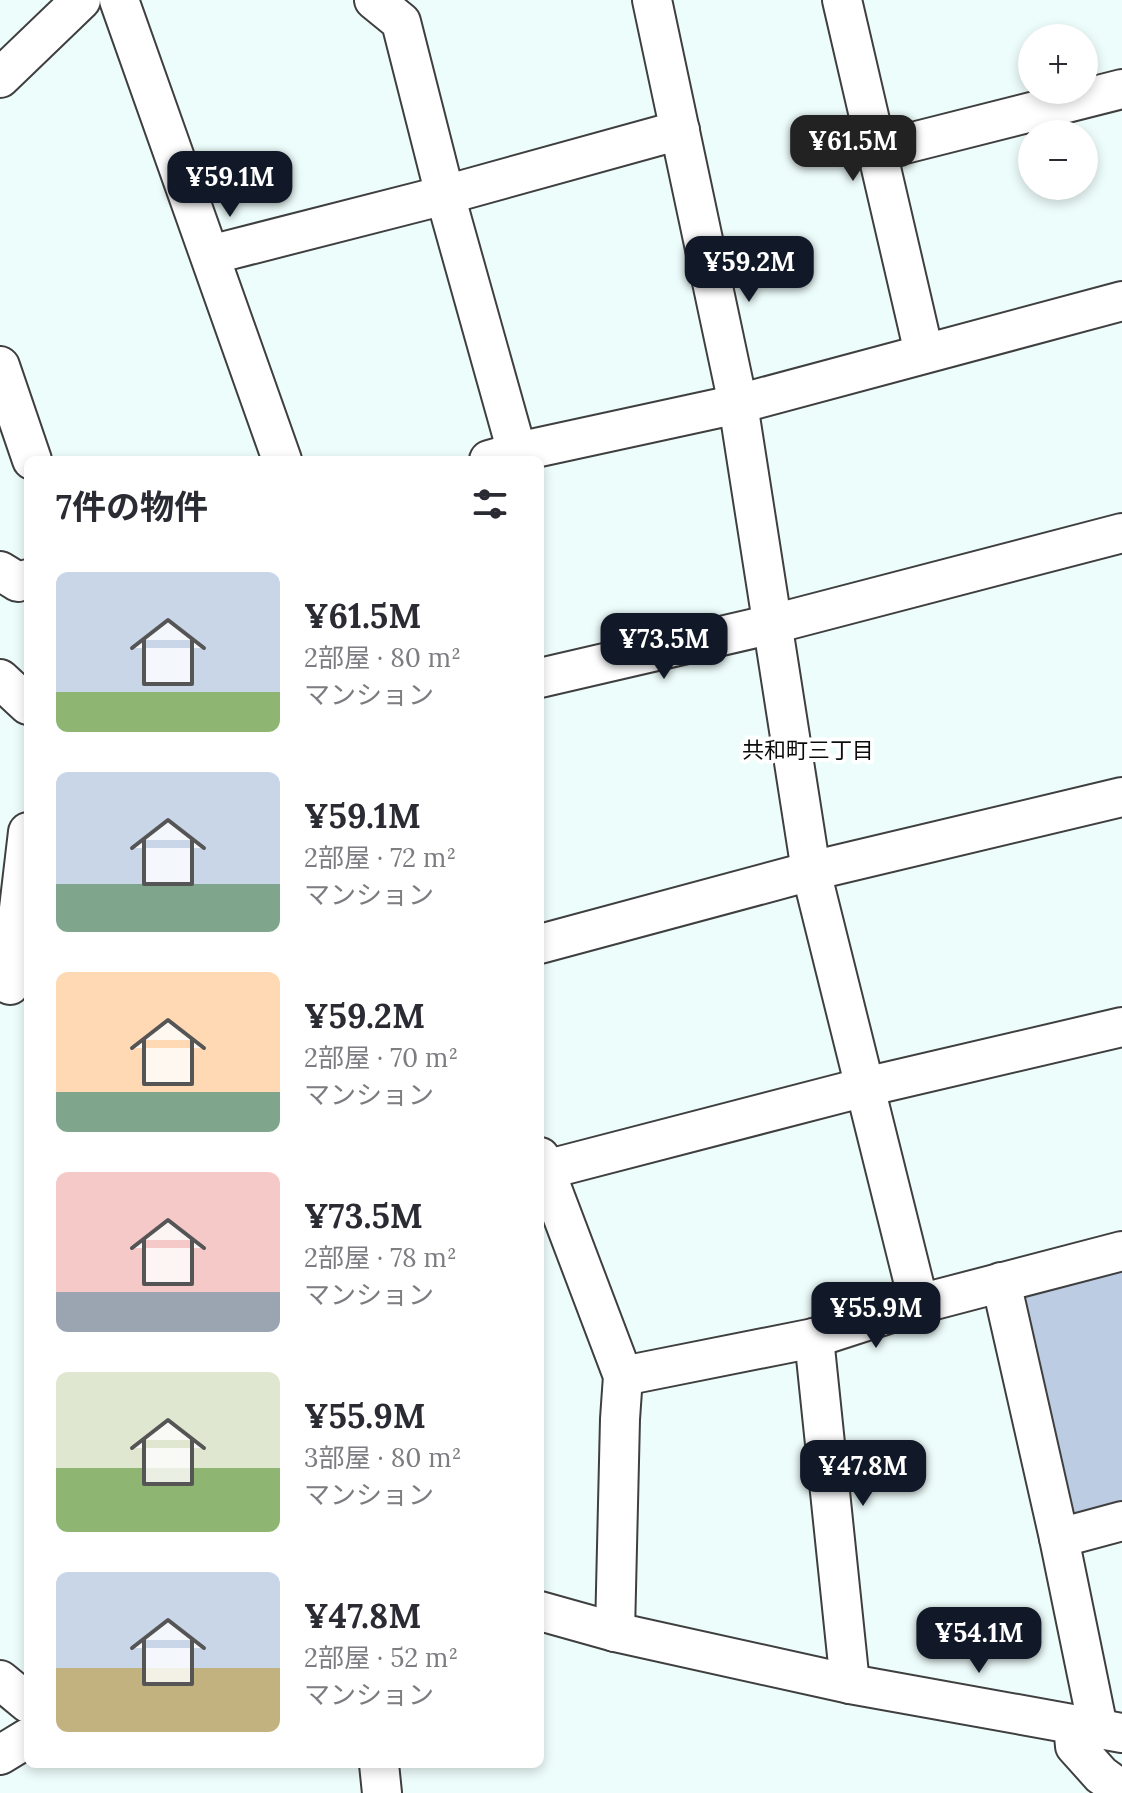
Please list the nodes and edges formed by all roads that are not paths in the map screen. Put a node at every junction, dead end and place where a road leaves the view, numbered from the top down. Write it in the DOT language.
graph roads {
  1 [pos="81,0"];
  2 [pos="119,0"];
  3 [pos="374,0"];
  4 [pos="653,0"];
  5 [pos="842,0"];
  6 [pos="0,78"];
  7 [pos="1122,89"];
  8 [pos="680,130"];
  9 [pos="877,151"];
  10 [pos="445,195"];
  11 [pos="210,255"];
  12 [pos="1122,301"];
  13 [pos="924,353"];
  14 [pos="0,366"];
  15 [pos="738,404"];
  16 [pos="31,456"];
  17 [pos="281,456"];
  18 [pos="503,456"];
  19 [pos="1122,533"];
  20 [pos="0,571"];
  21 [pos="24,580"];
  22 [pos="773,624"];
  23 [pos="544,677"];
  24 [pos="0,679"];
  25 [pos="24,701"];
  26 [pos="1122,797"];
  27 [pos="811,871"];
  28 [pos="24,873"];
  29 [pos="544,943"];
  30 [pos="13,986"];
  31 [pos="1122,1027"];
  32 [pos="865,1087"];
  33 [pos="544,1164"];
  34 [pos="544,1169"];
  35 [pos="1122,1251"];
  36 [pos="1001,1282"];
  37 [pos="919,1304"];
  38 [pos="814,1338"];
  39 [pos="623,1376"];
  40 [pos="1122,1521"];
  41 [pos="1059,1538"];
  42 [pos="544,1612"];
  43 [pos="615,1632"];
  44 [pos="0,1680"];
  45 [pos="850,1684"];
  46 [pos="24,1700"];
  47 [pos="1098,1728"];
  48 [pos="24,1740"];
  49 [pos="0,1755"];
  50 [pos="379,1768"];
  51 [pos="1122,1790"];
  52 [pos="382,1793"];
  1 -- 6 [label="street"];
  2 -- 11 [label="street"];
  3 -- 10 [label="street"];
  4 -- 8 [label="street"];
  5 -- 9 [label="street"];
  7 -- 9 [label="street"];
  8 -- 10 [label="street"];
  8 -- 15 [label="street"];
  9 -- 13 [label="street"];
  10 -- 11 [label="street"];
  10 -- 18 [label="street"];
  11 -- 17 [label="street"];
  12 -- 13 [label="street"];
  13 -- 15 [label="street"];
  14 -- 16 [label="street"];
  15 -- 18 [label="street"];
  15 -- 22 [label="street"];
  19 -- 22 [label="street"];
  20 -- 21 [label="street"];
  22 -- 23 [label="street"];
  22 -- 27 [label="street"];
  24 -- 25 [label="street"];
  26 -- 27 [label="street"];
  27 -- 29 [label="street"];
  27 -- 32 [label="street"];
  28 -- 30 [label="street"];
  31 -- 32 [label="street"];
  32 -- 33 [label="street"];
  32 -- 37 [label="street"];
  34 -- 39 [label="street"];
  35 -- 36 [label="street"];
  36 -- 37 [label="street"];
  36 -- 41 [label="street"];
  37 -- 38 [label="street"];
  38 -- 39 [label="street"];
  38 -- 45 [label="street"];
  39 -- 43 [label="street"];
  40 -- 41 [label="street"];
  41 -- 47 [label="street"];
  42 -- 43 [label="street"];
  43 -- 45 [label="street"];
  44 -- 46 [label="street"];
  45 -- 47 [label="street"];
  47 -- 51 [label="street"];
  48 -- 49 [label="street"];
  50 -- 52 [label="street"];
}
